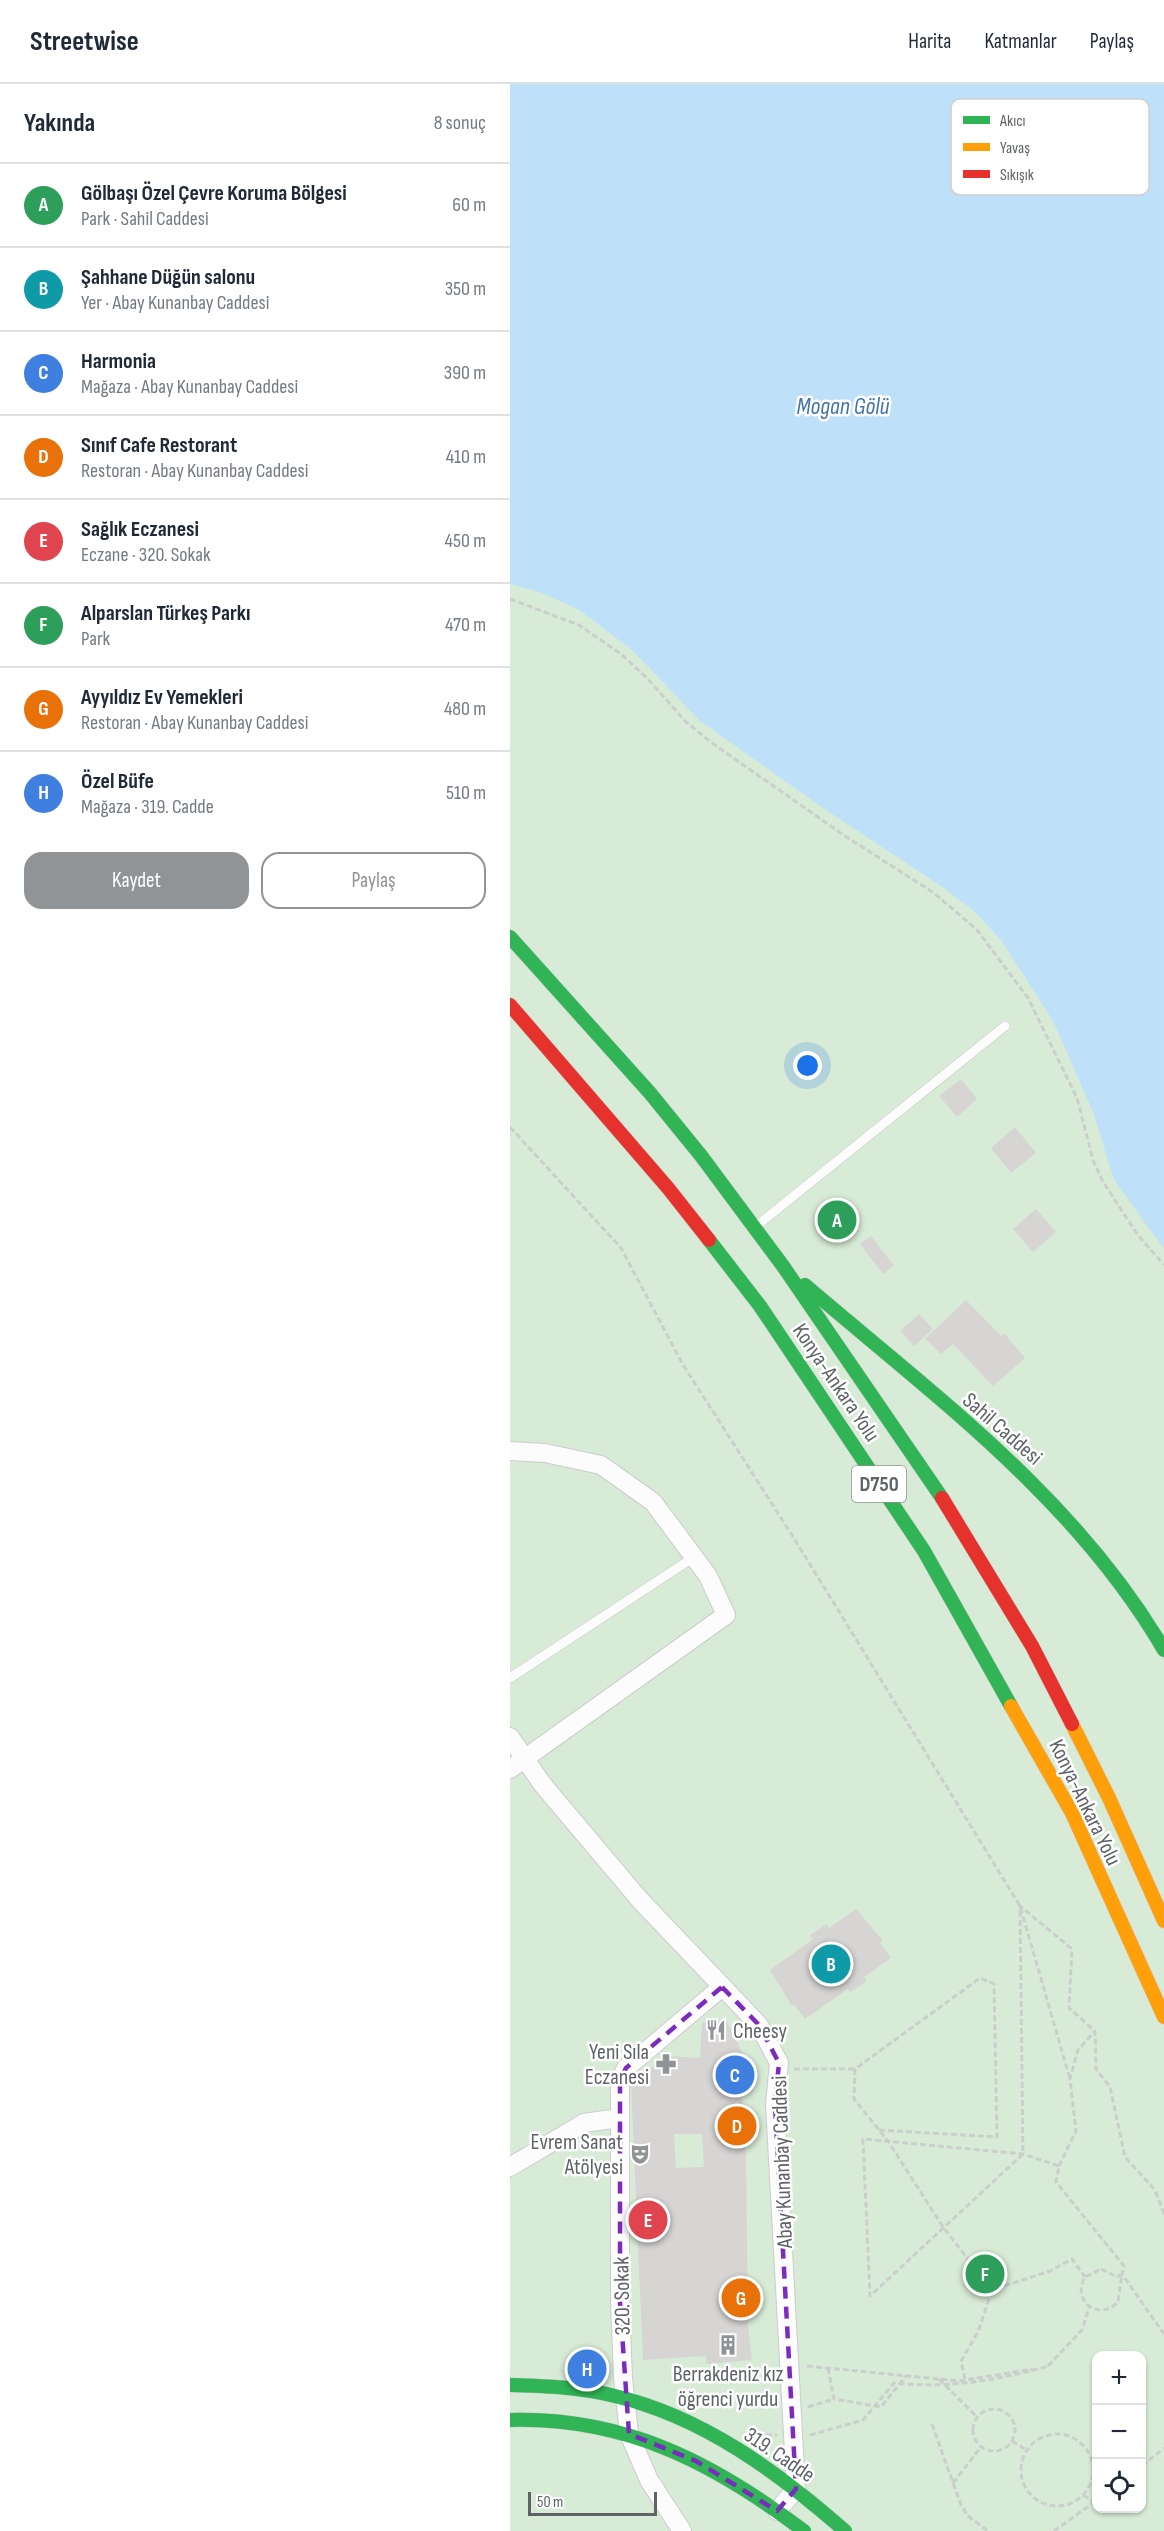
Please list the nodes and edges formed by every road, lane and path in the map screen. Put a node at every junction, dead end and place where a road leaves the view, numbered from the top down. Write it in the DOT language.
graph roads {
  1 [pos="510,598"];
  2 [pos="510,938"];
  3 [pos="510,1005"];
  4 [pos="1005,1026"];
  5 [pos="510,1127"];
  6 [pos="755,1227"];
  7 [pos="1164,1265"];
  8 [pos="783,1266"];
  9 [pos="510,1451"];
  10 [pos="694,1557"];
  11 [pos="1164,1650"];
  12 [pos="510,1678"];
  13 [pos="510,1737"];
  14 [pos="518,1764"];
  15 [pos="1020,1906"];
  16 [pos="1164,1921"];
  17 [pos="722,1987"];
  18 [pos="1164,2017"];
  19 [pos="1095,2031"];
  20 [pos="778,2069"];
  21 [pos="855,2069"];
  22 [pos="1070,2079"];
  23 [pos="619,2118"];
  24 [pos="879,2130"];
  25 [pos="888,2141"];
  26 [pos="1023,2154"];
  27 [pos="1059,2166"];
  28 [pos="510,2167"];
  29 [pos="1164,2214"];
  30 [pos="943,2227"];
  31 [pos="1122,2274"];
  32 [pos="1085,2277"];
  33 [pos="992,2290"];
  34 [pos="1089,2307"];
  35 [pos="1164,2334"];
  36 [pos="790,2365"];
  37 [pos="1049,2366"];
  38 [pos="828,2368"];
  39 [pos="906,2376"];
  40 [pos="939,2379"];
  41 [pos="965,2379"];
  42 [pos="899,2384"];
  43 [pos="510,2385"];
  44 [pos="946,2386"];
  45 [pos="625,2398"];
  46 [pos="834,2398"];
  47 [pos="875,2406"];
  48 [pos="793,2412"];
  49 [pos="978,2418"];
  50 [pos="510,2420"];
  51 [pos="932,2424"];
  52 [pos="629,2434"];
  53 [pos="808,2436"];
  54 [pos="1012,2441"];
  55 [pos="981,2447"];
  56 [pos="1164,2448"];
  57 [pos="1027,2450"];
  58 [pos="1146,2463"];
  59 [pos="953,2483"];
  60 [pos="796,2489"];
  61 [pos="1083,2495"];
  62 [pos="1092,2499"];
  63 [pos="1092,2504"];
  64 [pos="777,2511"];
  65 [pos="682,2531"];
  66 [pos="804,2531"];
  67 [pos="845,2531"];
  68 [pos="988,2531"];
  69 [pos="1054,2531"];
  1 -- 7 [label="path"];
  2 -- 6 [label="main road, D750"];
  3 -- 18 [label="main road, Konya-Ankara Yolu / D750"];
  4 -- 6 [label="lane"];
  5 -- 15 [label="path"];
  6 -- 8 [label="main road, D750"];
  8 -- 11 [label="main road, Sahil Caddesi"];
  8 -- 16 [label="main road, D750"];
  9 -- 10 [label="street"];
  10 -- 12 [label="lane"];
  10 -- 14 [label="street"];
  13 -- 14 [label="street, Abay Kunanbay Caddesi"];
  14 -- 17 [label="street, Abay Kunanbay Caddesi"];
  15 -- 19 [label="path"];
  15 -- 22 [label="path"];
  15 -- 26 [label="path"];
  17 -- 20 [label="street, Abay Kunanbay Caddesi"];
  17 -- 23 [label="street, 320. Sokak"];
  19 -- 22 [label="path"];
  19 -- 29 [label="path"];
  20 -- 21 [label="path"];
  20 -- 36 [label="street, Abay Kunanbay Caddesi"];
  21 -- 24 [label="path"];
  21 -- 24 [label="path"];
  22 -- 27 [label="path"];
  23 -- 28 [label="street"];
  23 -- 45 [label="street, 320. Sokak"];
  24 -- 25 [label="path"];
  25 -- 26 [label="path"];
  25 -- 30 [label="path"];
  25 -- 30 [label="path"];
  26 -- 27 [label="path"];
  26 -- 30 [label="path"];
  27 -- 31 [label="path"];
  30 -- 33 [label="path"];
  31 -- 32 [label="path"];
  31 -- 34 [label="path"];
  31 -- 35 [label="path"];
  32 -- 33 [label="path"];
  32 -- 34 [label="path"];
  33 -- 41 [label="path"];
  34 -- 37 [label="path"];
  36 -- 38 [label="path"];
  36 -- 48 [label="street, Abay Kunanbay Caddesi"];
  37 -- 41 [label="path"];
  37 -- 44 [label="path"];
  38 -- 39 [label="path"];
  38 -- 46 [label="path"];
  39 -- 40 [label="path"];
  39 -- 42 [label="path"];
  40 -- 41 [label="path"];
  40 -- 44 [label="path"];
  42 -- 44 [label="path"];
  42 -- 47 [label="path"];
  43 -- 45 [label="main road, 319. Cadde"];
  44 -- 49 [label="path"];
  45 -- 52 [label="street, 320. Sokak"];
  45 -- 60 [label="main road, 319. Cadde"];
  46 -- 47 [label="path"];
  46 -- 48 [label="path"];
  47 -- 53 [label="path"];
  48 -- 60 [label="street, Abay Kunanbay Caddesi"];
  49 -- 54 [label="path"];
  49 -- 55 [label="path"];
  50 -- 52 [label="main road"];
  51 -- 59 [label="path"];
  52 -- 64 [label="main road"];
  52 -- 65 [label="street, 320. Sokak"];
  54 -- 55 [label="path"];
  54 -- 57 [label="path"];
  55 -- 59 [label="path"];
  56 -- 58 [label="path"];
  57 -- 61 [label="path"];
  57 -- 61 [label="path"];
  59 -- 68 [label="path"];
  60 -- 64 [label="street"];
  60 -- 67 [label="main road, 319. Cadde"];
  61 -- 62 [label="path"];
  63 -- 69 [label="path"];
  64 -- 66 [label="main road"];
}
